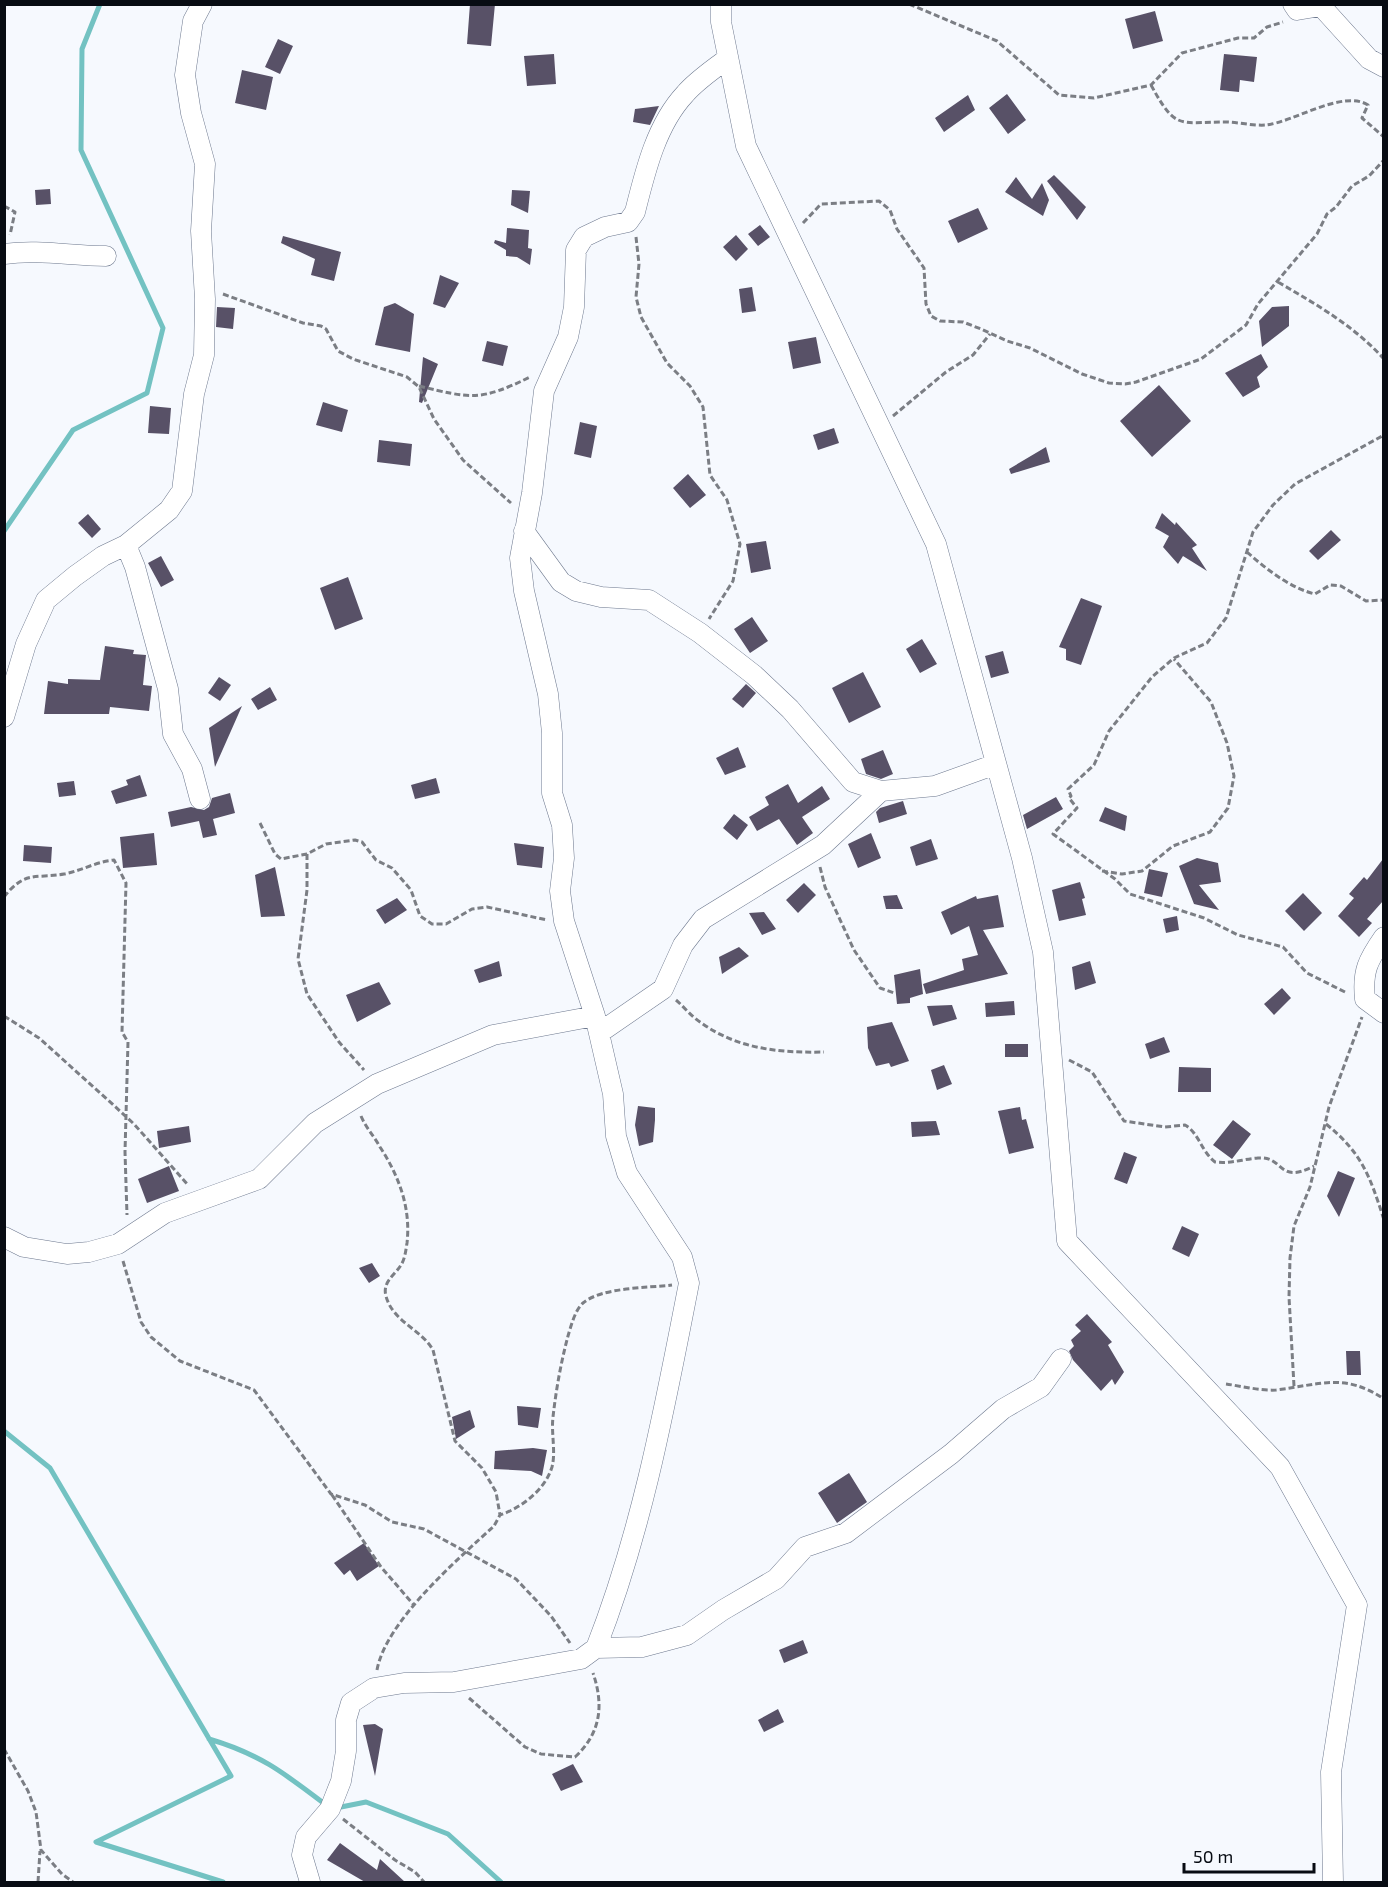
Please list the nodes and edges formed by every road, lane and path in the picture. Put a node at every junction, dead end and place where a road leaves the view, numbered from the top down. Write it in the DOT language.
graph roads {
  1 [pos="202,4"];
  2 [pos="721,4"];
  3 [pos="909,4"];
  4 [pos="1293,11"];
  5 [pos="728,58"];
  6 [pos="1383,67"];
  7 [pos="1151,85"];
  8 [pos="1383,137"];
  9 [pos="1383,160"];
  10 [pos="4,206"];
  11 [pos="628,222"];
  12 [pos="789,237"];
  13 [pos="5,254"];
  14 [pos="106,256"];
  15 [pos="1278,282"];
  16 [pos="205,289"];
  17 [pos="991,333"];
  18 [pos="1383,359"];
  19 [pos="534,376"];
  20 [pos="417,386"];
  21 [pos="880,426"];
  22 [pos="1383,435"];
  23 [pos="524,528"];
  24 [pos="126,545"];
  25 [pos="1247,552"];
  26 [pos="1383,600"];
  27 [pos="700,633"];
  28 [pos="1174,658"];
  29 [pos="4,717"];
  30 [pos="996,764"];
  31 [pos="881,791"];
  32 [pos="200,799"];
  33 [pos="260,823"];
  34 [pos="823,845"];
  35 [pos="307,854"];
  36 [pos="1101,871"];
  37 [pos="4,897"];
  38 [pos="564,921"];
  39 [pos="1383,937"];
  40 [pos="663,989"];
  41 [pos="894,993"];
  42 [pos="1365,999"];
  43 [pos="1383,1013"];
  44 [pos="4,1016"];
  45 [pos="597,1024"];
  46 [pos="824,1052"];
  47 [pos="1052,1052"];
  48 [pos="377,1084"];
  49 [pos="353,1097"];
  50 [pos="125,1116"];
  51 [pos="1326,1124"];
  52 [pos="1314,1166"];
  53 [pos="201,1200"];
  54 [pos="1383,1220"];
  55 [pos="4,1236"];
  56 [pos="124,1240"];
  57 [pos="689,1283"];
  58 [pos="1061,1359"];
  59 [pos="1198,1380"];
  60 [pos="1294,1386"];
  61 [pos="1383,1399"];
  62 [pos="331,1494"];
  63 [pos="500,1515"];
  64 [pos="466,1551"];
  65 [pos="413,1604"];
  66 [pos="589,1654"];
  67 [pos="453,1682"];
  68 [pos="374,1688"];
  69 [pos="4,1749"];
  70 [pos="330,1809"];
  71 [pos="40,1850"];
  72 [pos="38,1882"];
  73 [pos="73,1882"];
  74 [pos="310,1882"];
  75 [pos="424,1882"];
  76 [pos="1333,1882"];
  1 -- 16 [label="street"];
  2 -- 5 [label="street"];
  3 -- 7 [label="path"];
  4 -- 6 [label="street"];
  4 -- 7 [label="path"];
  5 -- 11 [label="street"];
  5 -- 12 [label="street"];
  7 -- 8 [label="path"];
  9 -- 15 [label="path"];
  10 -- 13 [label="path"];
  11 -- 23 [label="street"];
  11 -- 27 [label="path"];
  12 -- 17 [label="path"];
  12 -- 21 [label="street"];
  13 -- 14 [label="street"];
  15 -- 17 [label="path"];
  15 -- 18 [label="path"];
  16 -- 20 [label="path"];
  16 -- 24 [label="street"];
  17 -- 21 [label="path"];
  19 -- 20 [label="path"];
  20 -- 23 [label="path"];
  21 -- 30 [label="street"];
  22 -- 25 [label="path"];
  23 -- 27 [label="street"];
  23 -- 38 [label="street"];
  24 -- 29 [label="street"];
  24 -- 32 [label="street"];
  25 -- 26 [label="path"];
  25 -- 28 [label="path"];
  27 -- 31 [label="street"];
  28 -- 36 [label="path"];
  28 -- 36 [label="path"];
  30 -- 31 [label="street"];
  30 -- 47 [label="street"];
  31 -- 34 [label="street"];
  33 -- 35 [label="path"];
  34 -- 40 [label="street"];
  34 -- 41 [label="path"];
  35 -- 38 [label="path"];
  35 -- 48 [label="path"];
  36 -- 42 [label="path"];
  37 -- 50 [label="path"];
  38 -- 45 [label="street"];
  39 -- 42 [label="street"];
  40 -- 45 [label="street"];
  40 -- 46 [label="path"];
  42 -- 43 [label="street"];
  42 -- 51 [label="path"];
  44 -- 50 [label="path"];
  45 -- 48 [label="street"];
  45 -- 57 [label="street"];
  47 -- 52 [label="path"];
  47 -- 59 [label="street"];
  48 -- 49 [label="street"];
  49 -- 53 [label="street"];
  49 -- 63 [label="path"];
  50 -- 53 [label="path"];
  50 -- 56 [label="path"];
  51 -- 52 [label="path"];
  51 -- 54 [label="path"];
  52 -- 60 [label="path"];
  53 -- 56 [label="street"];
  55 -- 56 [label="street"];
  56 -- 62 [label="path"];
  57 -- 63 [label="path"];
  57 -- 66 [label="street"];
  58 -- 66 [label="street"];
  59 -- 60 [label="path"];
  59 -- 76 [label="street"];
  60 -- 61 [label="path"];
  62 -- 64 [label="path"];
  62 -- 65 [label="path"];
  63 -- 64 [label="path"];
  64 -- 65 [label="path"];
  64 -- 66 [label="path"];
  65 -- 68 [label="path"];
  66 -- 67 [label="street"];
  66 -- 67 [label="path"];
  67 -- 68 [label="street"];
  68 -- 70 [label="street"];
  69 -- 71 [label="path"];
  70 -- 74 [label="street"];
  70 -- 75 [label="path"];
  71 -- 72 [label="path"];
  71 -- 73 [label="path"];
}
